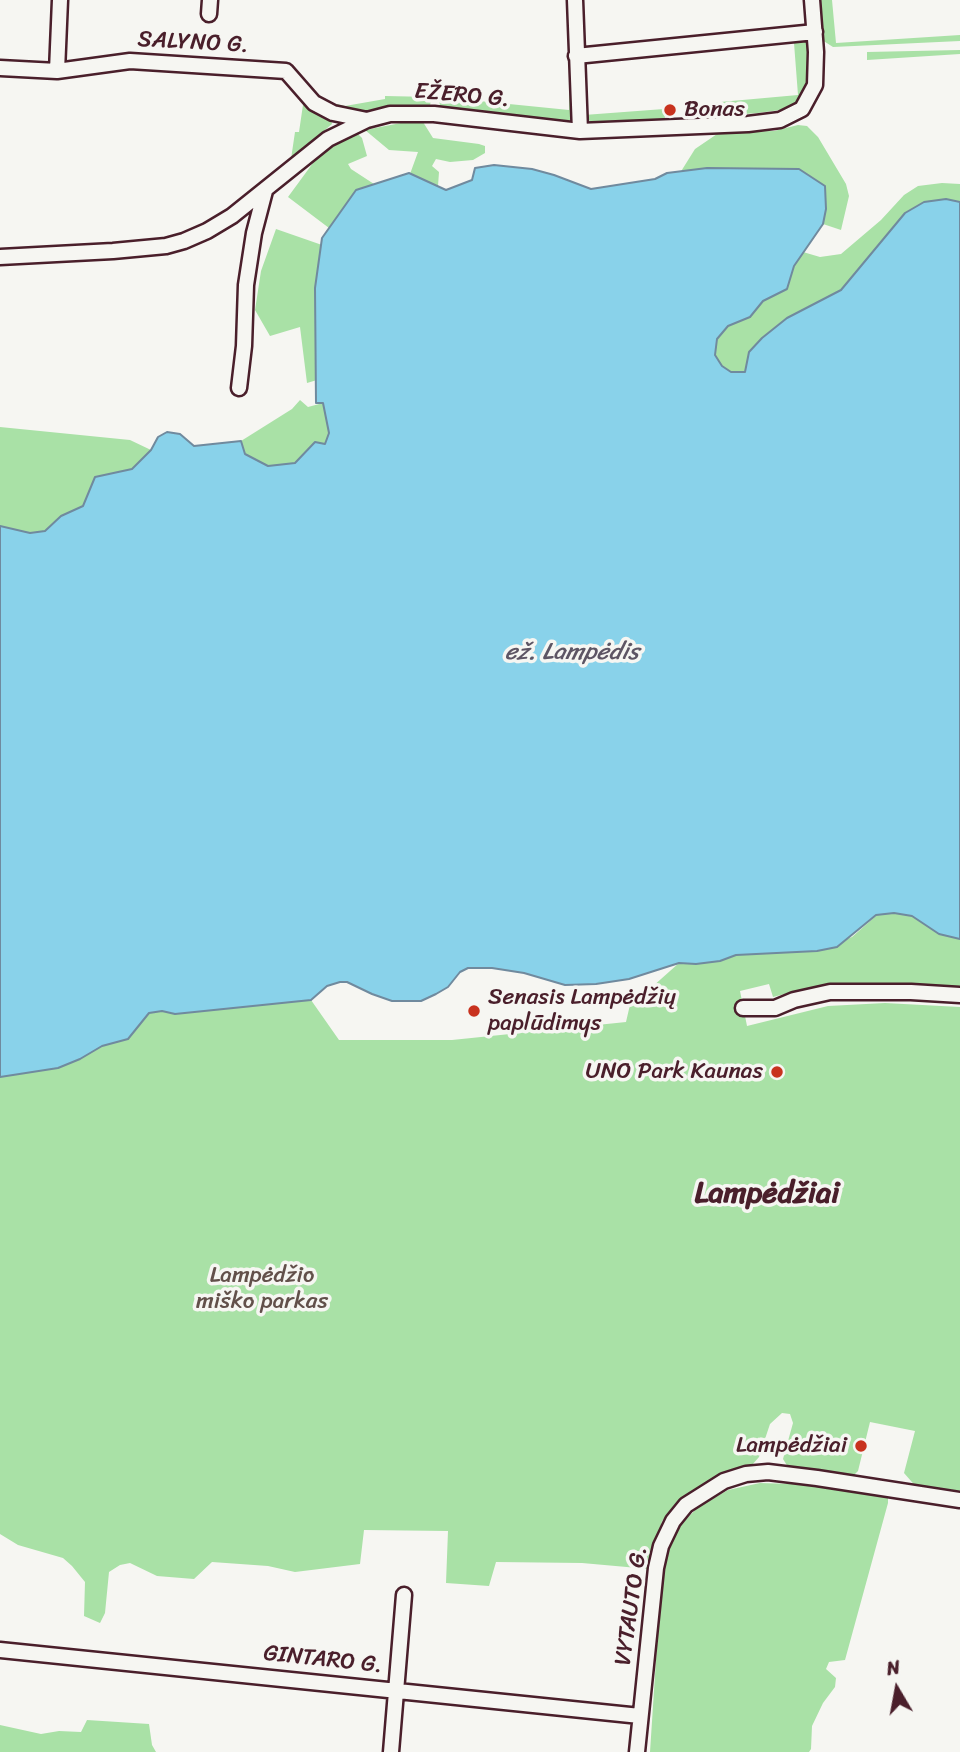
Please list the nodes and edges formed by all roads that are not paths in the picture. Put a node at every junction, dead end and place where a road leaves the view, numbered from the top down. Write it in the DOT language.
graph roads {
  1 [pos="60,0"];
  2 [pos="575,0"];
  3 [pos="812,0"];
  4 [pos="815,32"];
  5 [pos="576,56"];
  6 [pos="0,68"];
  7 [pos="57,71"];
  8 [pos="367,120"];
  9 [pos="580,131"];
  10 [pos="265,191"];
  11 [pos="0,257"];
  12 [pos="239,388"];
  13 [pos="960,995"];
  14 [pos="743,1008"];
  15 [pos="960,1500"];
  16 [pos="404,1595"];
  17 [pos="0,1650"];
  18 [pos="396,1690"];
  19 [pos="640,1716"];
  20 [pos="391,1752"];
  21 [pos="637,1752"];
  1 -- 7 [label="street"];
  2 -- 5 [label="street"];
  3 -- 4 [label="street, EŽERO G."];
  4 -- 5 [label="street"];
  4 -- 9 [label="street, EŽERO G."];
  5 -- 9 [label="street"];
  6 -- 7 [label="street, SALYNO G."];
  7 -- 8 [label="street, SALYNO G."];
  8 -- 9 [label="street, EŽERO G."];
  8 -- 10 [label="street, EŽERO G."];
  10 -- 11 [label="street, EŽERO G."];
  10 -- 12 [label="street"];
  13 -- 14 [label="street"];
  15 -- 19 [label="street, VYTAUTO G."];
  16 -- 18 [label="street"];
  17 -- 18 [label="street, GINTARO G."];
  18 -- 19 [label="street, GINTARO G."];
  18 -- 20 [label="street"];
  19 -- 21 [label="street, VYTAUTO G."];
}
